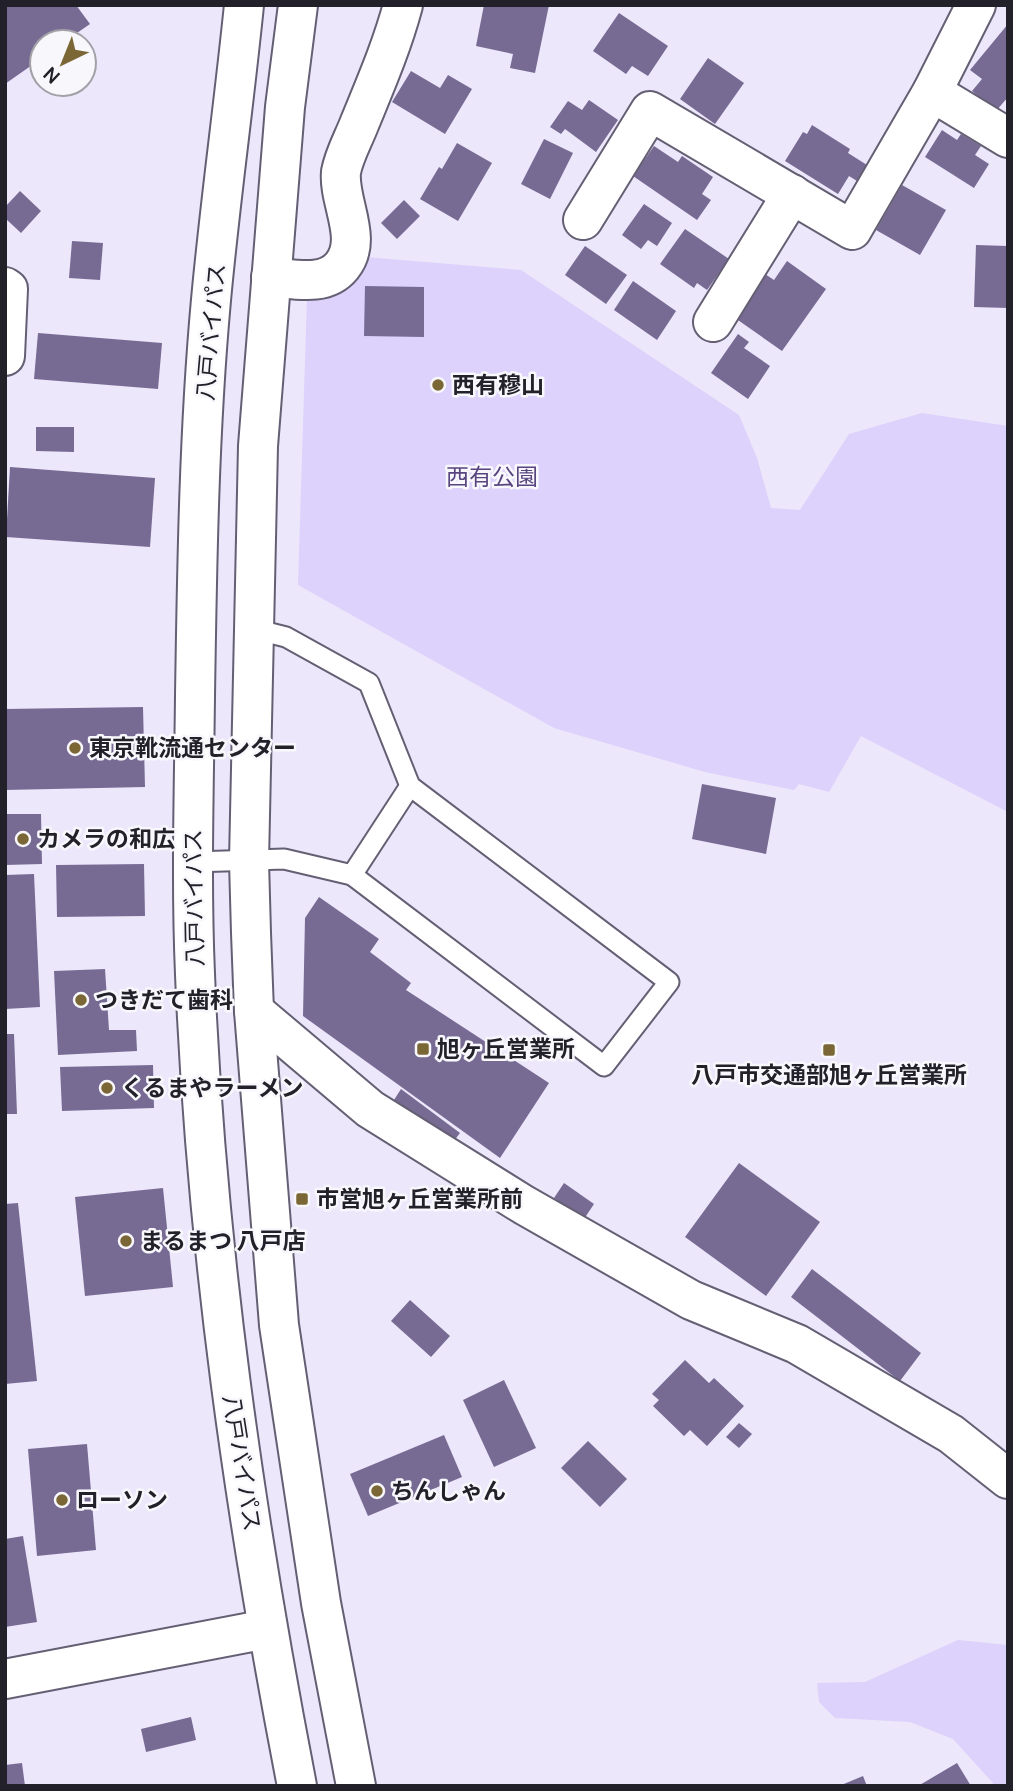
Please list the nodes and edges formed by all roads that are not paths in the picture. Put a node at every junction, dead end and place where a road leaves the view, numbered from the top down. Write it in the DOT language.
graph roads {
  1 [pos="244,5"];
  2 [pos="298,5"];
  3 [pos="403,5"];
  4 [pos="976,5"];
  5 [pos="932,92"];
  6 [pos="1008,138"];
  7 [pos="792,194"];
  8 [pos="583,220"];
  9 [pos="271,277"];
  10 [pos="5,287"];
  11 [pos="713,321"];
  12 [pos="5,356"];
  13 [pos="254,629"];
  14 [pos="410,786"];
  15 [pos="249,861"];
  16 [pos="192,862"];
  17 [pos="352,875"];
  18 [pos="254,1011"];
  19 [pos="1008,1479"];
  20 [pos="267,1629"];
  21 [pos="5,1679"];
  22 [pos="298,1786"];
  23 [pos="356,1786"];
  1 -- 16 [label="main road, 八戸バイパス"];
  2 -- 9 [label="main road"];
  3 -- 9 [label="main road"];
  4 -- 5 [label="main road"];
  5 -- 6 [label="main road"];
  5 -- 7 [label="main road"];
  7 -- 8 [label="main road"];
  7 -- 11 [label="main road"];
  9 -- 13 [label="main road"];
  10 -- 12 [label="main road"];
  13 -- 14 [label="lane"];
  13 -- 15 [label="main road"];
  14 -- 17 [label="lane"];
  14 -- 17 [label="lane"];
  15 -- 16 [label="lane"];
  15 -- 17 [label="lane"];
  15 -- 18 [label="main road"];
  16 -- 20 [label="main road, 八戸バイパス"];
  18 -- 19 [label="main road"];
  18 -- 23 [label="main road"];
  20 -- 21 [label="main road"];
  20 -- 22 [label="main road, 八戸バイパス"];
}
